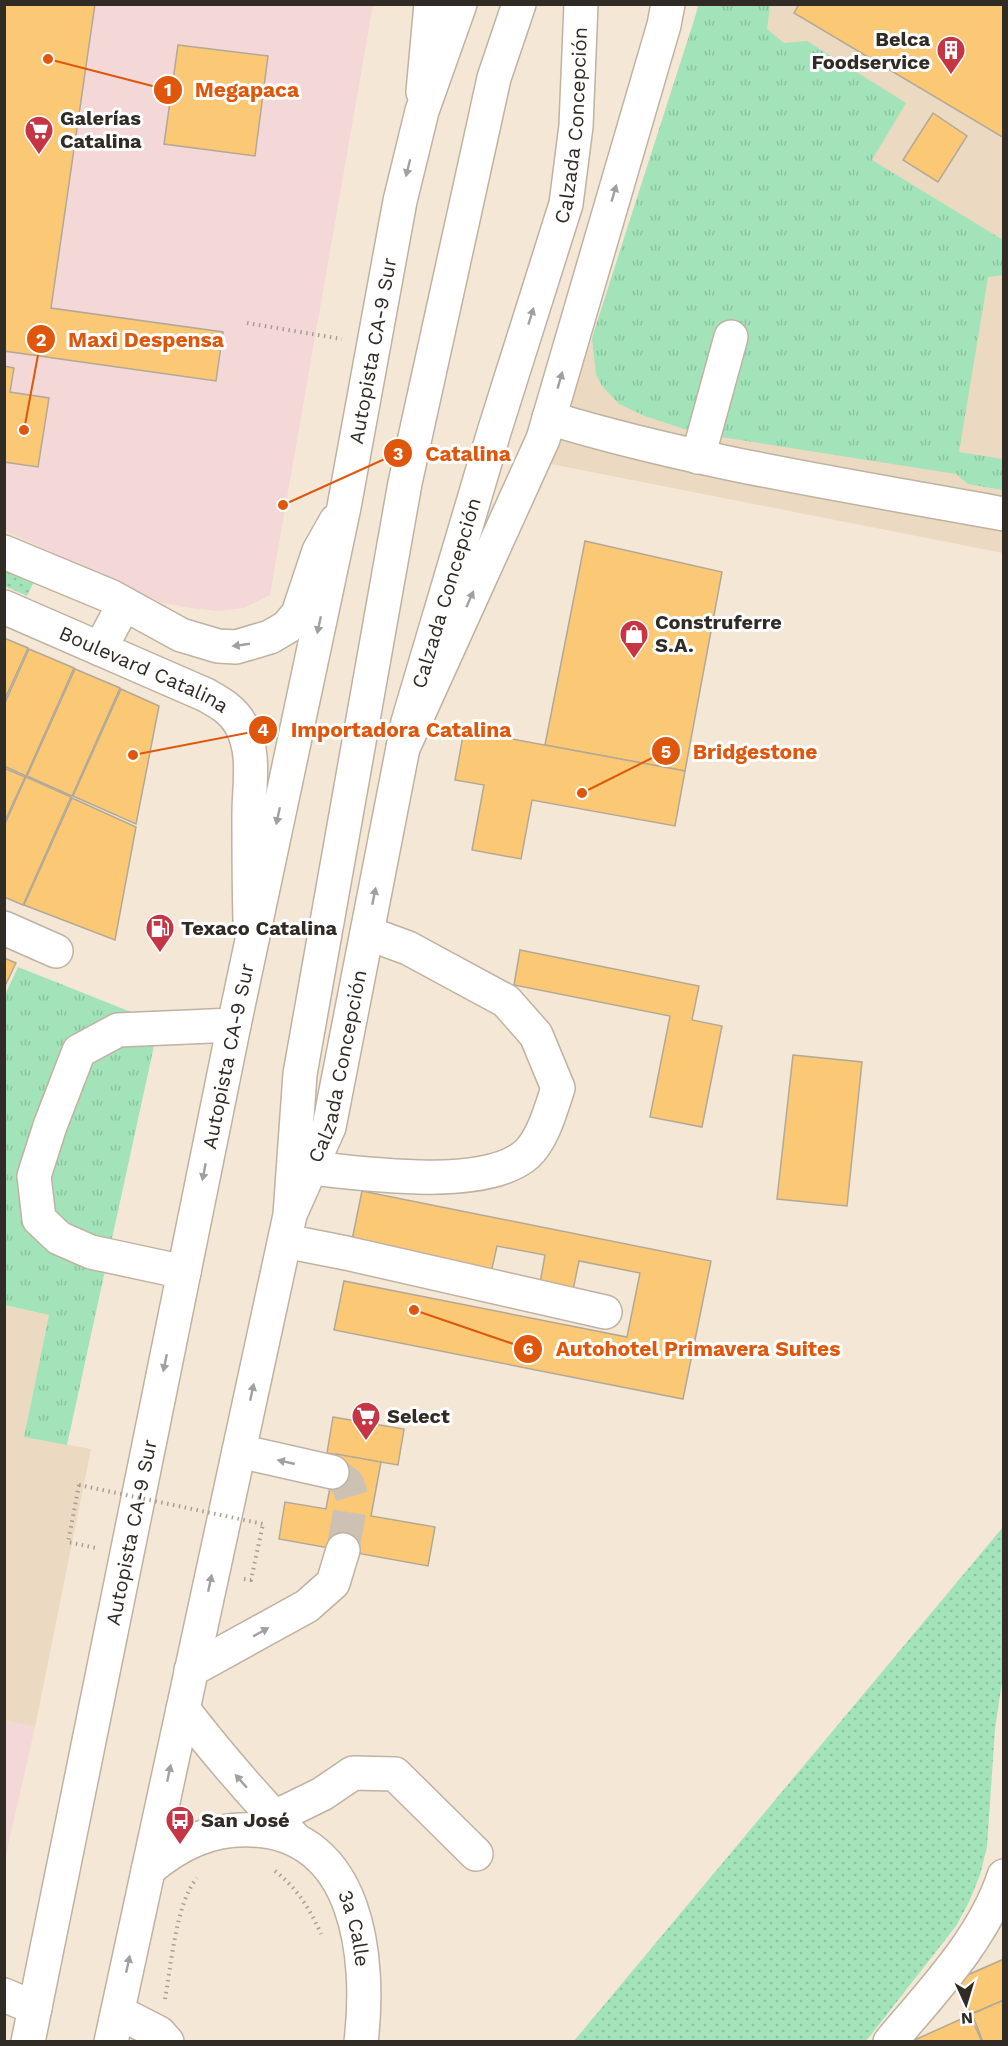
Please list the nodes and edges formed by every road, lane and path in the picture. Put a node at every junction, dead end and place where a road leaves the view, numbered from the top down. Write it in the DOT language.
graph roads {
  1 [pos="431,4"];
  2 [pos="460,4"];
  3 [pos="519,4"];
  4 [pos="581,4"];
  5 [pos="668,4"];
  6 [pos="422,111"];
  7 [pos="246,323"];
  8 [pos="731,337"];
  9 [pos="373,344"];
  10 [pos="549,418"];
  11 [pos="698,457"];
  12 [pos="344,507"];
  13 [pos="1004,514"];
  14 [pos="4,552"];
  15 [pos="124,604"];
  16 [pos="4,607"];
  17 [pos="100,649"];
  18 [pos="403,748"];
  19 [pos="4,928"];
  20 [pos="367,933"];
  21 [pos="251,943"];
  22 [pos="56,951"];
  23 [pos="234,1025"];
  24 [pos="311,1168"];
  25 [pos="287,1228"];
  26 [pos="184,1272"];
  27 [pos="605,1312"];
  28 [pos="239,1451"];
  29 [pos="332,1472"];
  30 [pos="68,1542"];
  31 [pos="343,1550"];
  32 [pos="251,1580"];
  33 [pos="191,1670"];
  34 [pos="183,1709"];
  35 [pos="285,1828"];
  36 [pos="476,1854"];
  37 [pos="268,1866"];
  38 [pos="148,1870"];
  39 [pos="200,1875"];
  40 [pos="1004,1876"];
  41 [pos="1004,1915"];
  42 [pos="977,1933"];
  43 [pos="324,1941"];
  44 [pos="4,1995"];
  45 [pos="35,2008"];
  46 [pos="114,2027"];
  47 [pos="163,2037"];
  48 [pos="28,2042"];
  49 [pos="361,2042"];
  50 [pos="890,2042"];
  1 -- 6 [label="main road"];
  2 -- 6 [label="main road, Autopista CA-9 Sur"];
  3 -- 25 [label="main road"];
  18 -- 4 [label="main road, Calzada Concepción, one-way"];
  10 -- 5 [label="main road, one-way"];
  6 -- 9 [label="main road, Autopista CA-9 Sur, one-way"];
  7 -- 9 [label="path"];
  8 -- 11 [label="main road"];
  9 -- 12 [label="main road, Autopista CA-9 Sur"];
  10 -- 11 [label="main road"];
  18 -- 10 [label="main road, one-way"];
  11 -- 13 [label="main road"];
  12 -- 15 [label="main road, one-way"];
  12 -- 21 [label="main road, Autopista CA-9 Sur, one-way"];
  14 -- 15 [label="main road"];
  15 -- 17 [label="main road"];
  16 -- 17 [label="main road, Boulevard Catalina"];
  17 -- 21 [label="main road, Boulevard Catalina"];
  20 -- 18 [label="main road, Calzada Concepción, one-way"];
  19 -- 22 [label="main road"];
  20 -- 24 [label="main road, Calzada Concepción"];
  20 -- 24 [label="main road"];
  21 -- 23 [label="main road, Autopista CA-9 Sur"];
  23 -- 26 [label="main road, Autopista CA-9 Sur, one-way"];
  23 -- 26 [label="main road"];
  24 -- 25 [label="main road, Calzada Concepción"];
  25 -- 27 [label="main road"];
  28 -- 25 [label="main road, one-way"];
  26 -- 45 [label="main road, Autopista CA-9 Sur, one-way"];
  29 -- 28 [label="main road, one-way"];
  33 -- 28 [label="main road, one-way"];
  30 -- 32 [label="path, bridge"];
  33 -- 31 [label="main road, one-way"];
  33 -- 34 [label="main road"];
  35 -- 34 [label="main road, 3a Calle, one-way"];
  38 -- 34 [label="main road, one-way"];
  35 -- 36 [label="main road"];
  35 -- 38 [label="main road, 3a Calle"];
  35 -- 49 [label="main road, 3a Calle"];
  37 -- 43 [label="path"];
  46 -- 38 [label="main road, one-way"];
  39 -- 47 [label="path"];
  40 -- 42 [label="main road"];
  41 -- 42 [label="main road"];
  42 -- 50 [label="main road"];
  44 -- 45 [label="main road"];
  45 -- 48 [label="main road, Autopista CA-9 Sur"];
  46 -- 47 [label="main road"];
}
